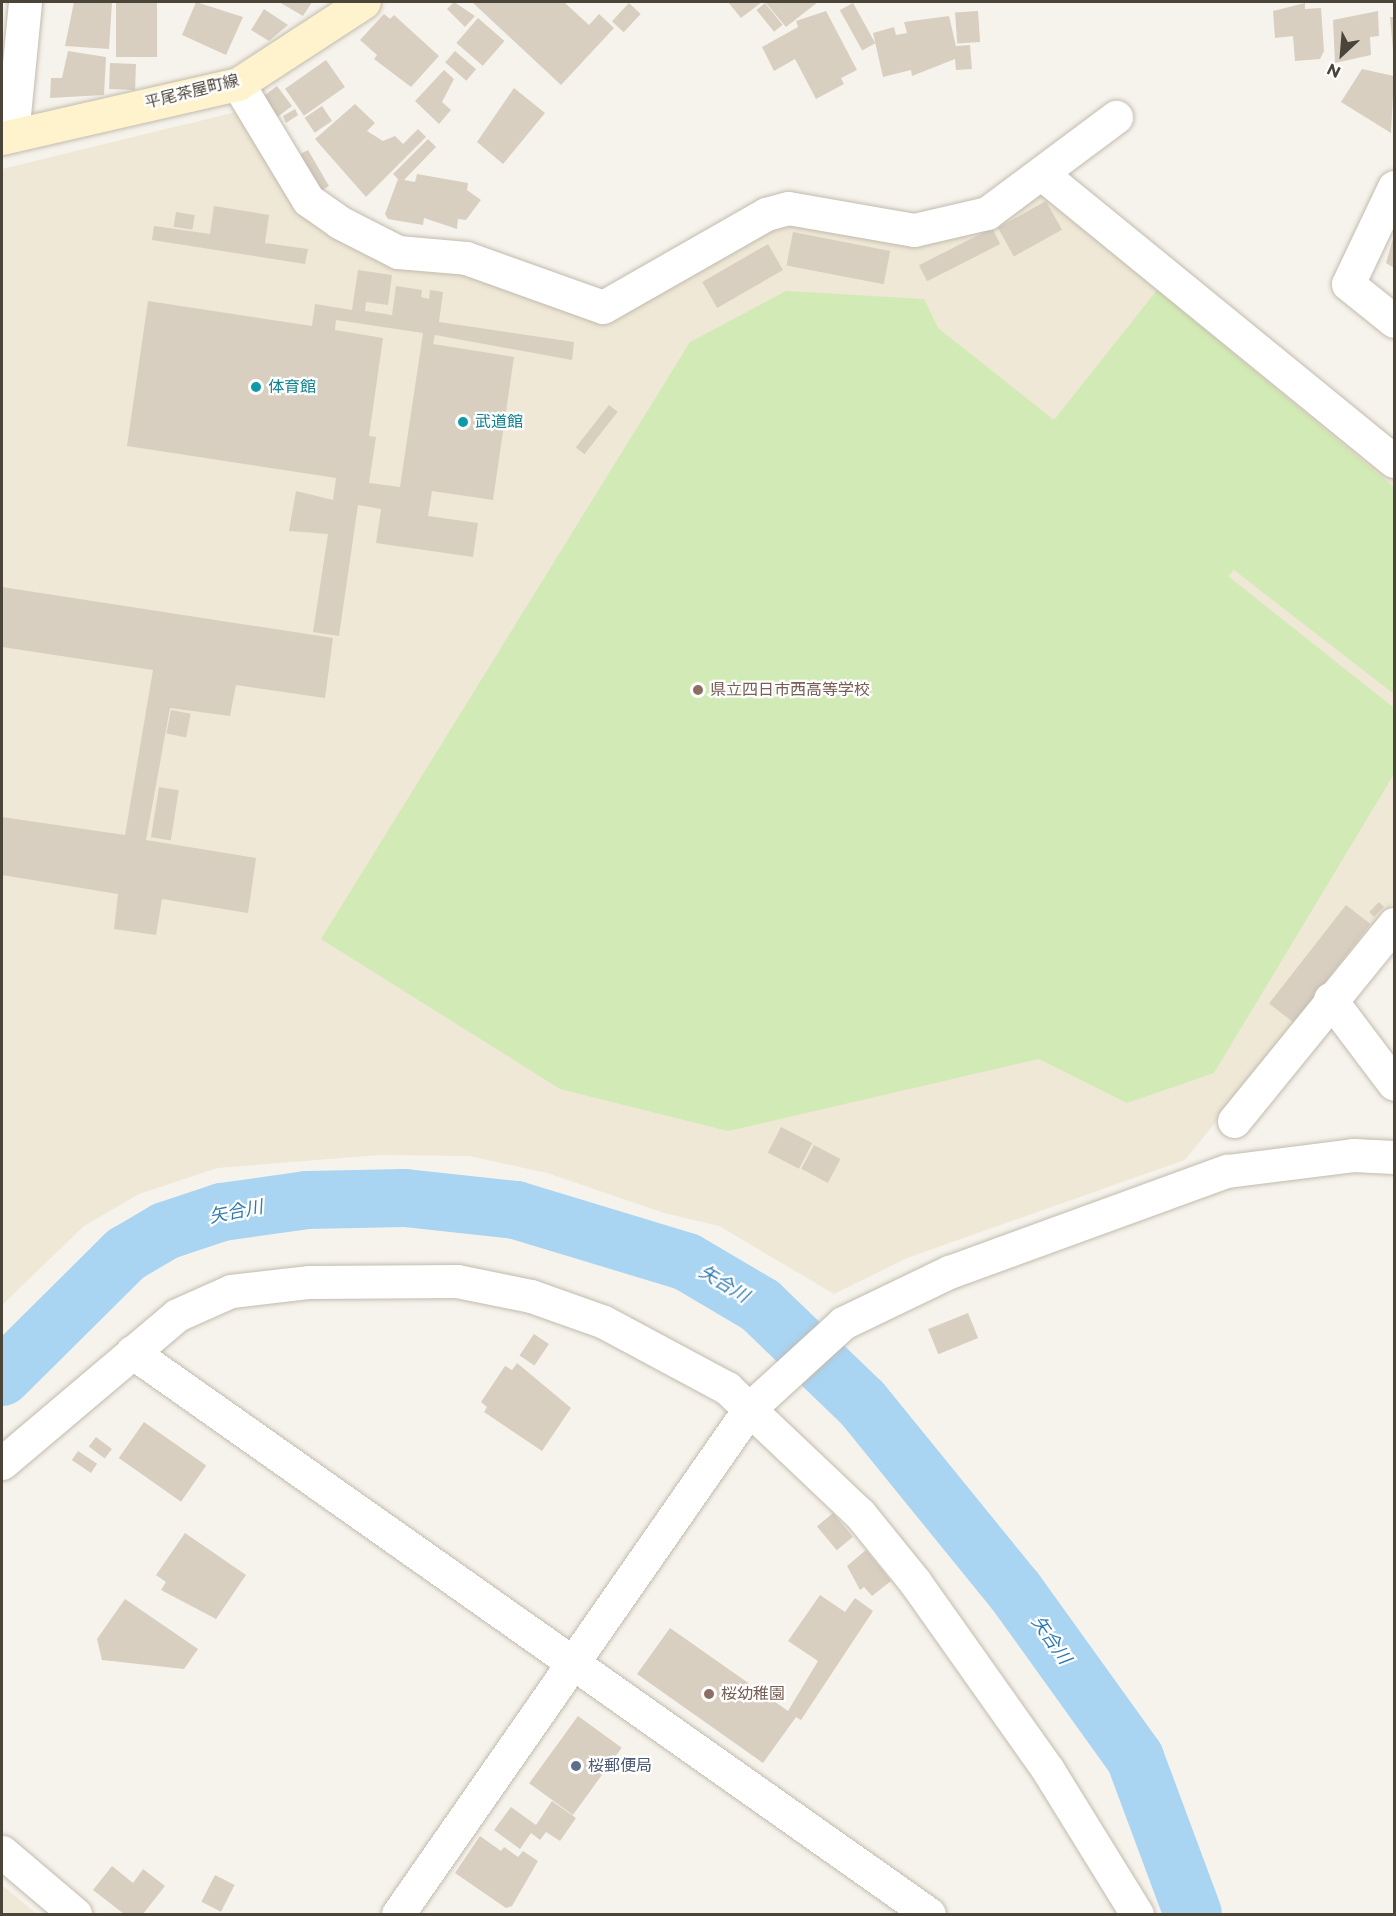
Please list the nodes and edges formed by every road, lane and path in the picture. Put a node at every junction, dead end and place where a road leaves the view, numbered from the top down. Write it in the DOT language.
graph roads {
  1 [pos="25,2"];
  2 [pos="364,2"];
  3 [pos="238,84"];
  4 [pos="1116,117"];
  5 [pos="7,136"];
  6 [pos="1042,174"];
  7 [pos="1395,187"];
  8 [pos="1395,321"];
  9 [pos="1395,461"];
  10 [pos="1395,924"];
  11 [pos="1330,999"];
  12 [pos="1395,1084"];
  13 [pos="1234,1121"];
  14 [pos="1395,1157"];
  15 [pos="132,1352"];
  16 [pos="750,1408"];
  17 [pos="2,1463"];
  18 [pos="571,1660"];
  19 [pos="2,1852"];
  20 [pos="75,1914"];
  21 [pos="398,1914"];
  22 [pos="929,1914"];
  23 [pos="1137,1914"];
  1 -- 5 [label="street"];
  2 -- 3 [label="main road, 平尾茶屋町線"];
  3 -- 5 [label="main road, 平尾茶屋町線"];
  3 -- 6 [label="street"];
  4 -- 6 [label="street"];
  6 -- 9 [label="street"];
  7 -- 8 [label="street"];
  10 -- 11 [label="street"];
  11 -- 12 [label="street"];
  11 -- 13 [label="street"];
  14 -- 16 [label="street"];
  15 -- 16 [label="street"];
  15 -- 17 [label="street"];
  15 -- 18 [label="street"];
  16 -- 18 [label="street"];
  16 -- 23 [label="street"];
  18 -- 21 [label="street"];
  18 -- 22 [label="street"];
  19 -- 20 [label="street"];
}
